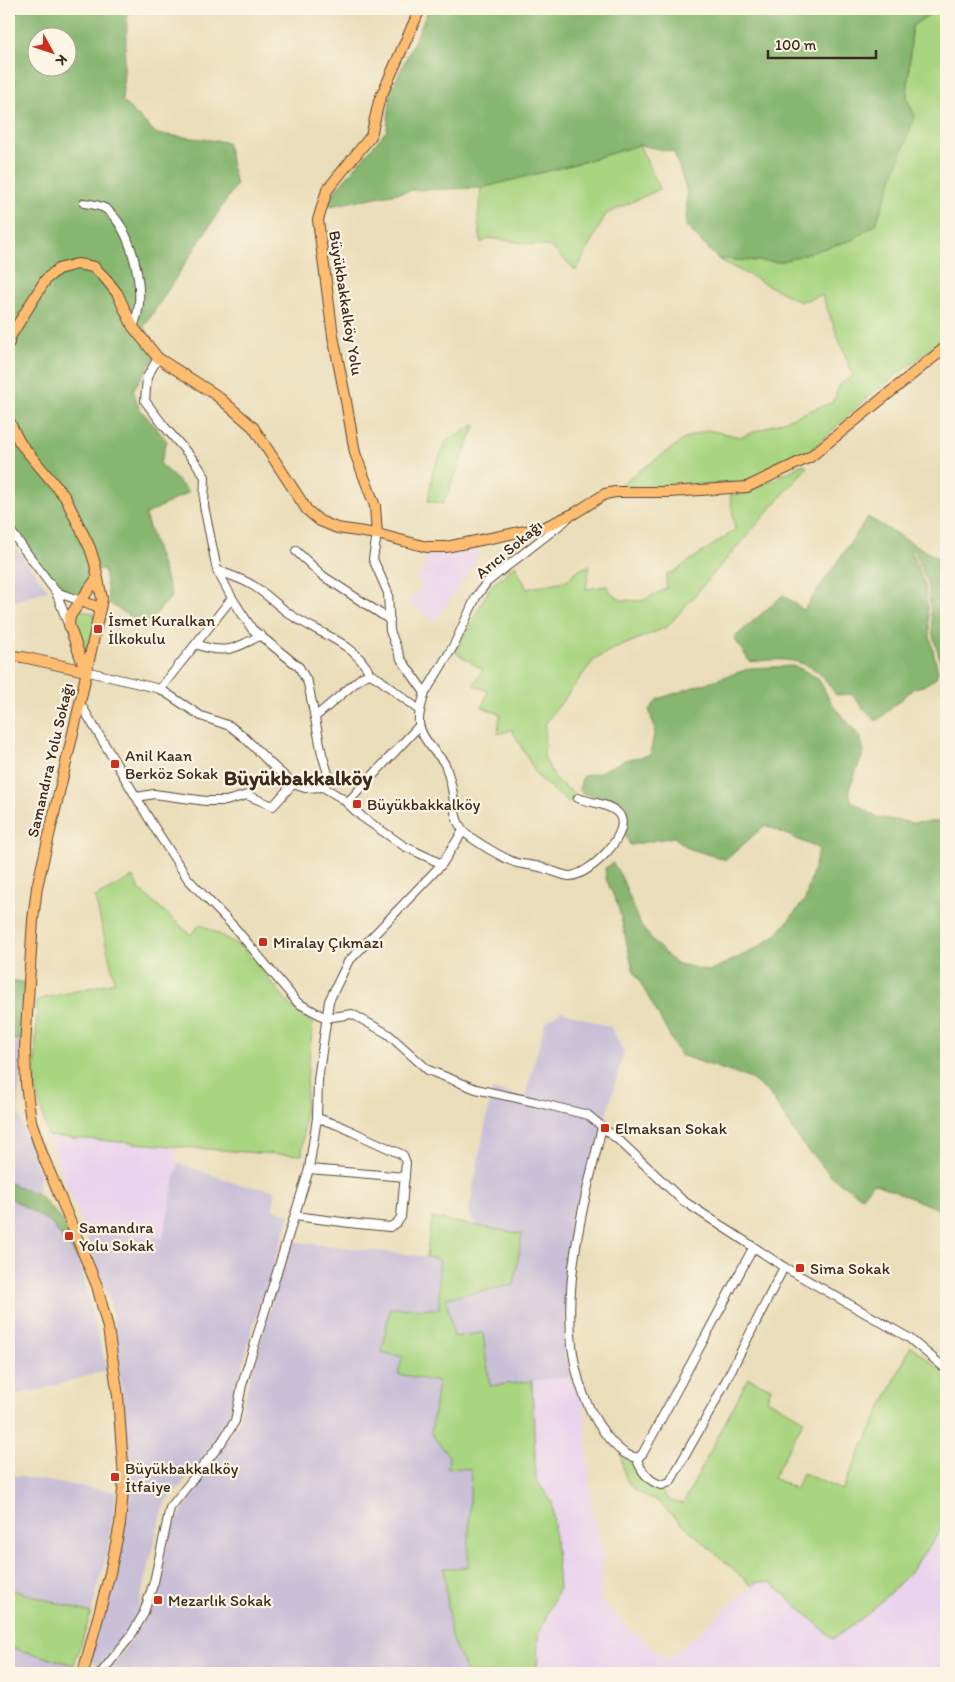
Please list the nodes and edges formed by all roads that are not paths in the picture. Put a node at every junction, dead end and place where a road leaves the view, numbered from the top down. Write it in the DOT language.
graph roads {
  1 [pos="13,9"];
  2 [pos="420,9"];
  3 [pos="9,15"];
  4 [pos="84,203"];
  5 [pos="133,327"];
  6 [pos="9,343"];
  7 [pos="946,347"];
  8 [pos="158,358"];
  9 [pos="9,421"];
  10 [pos="575,513"];
  11 [pos="9,529"];
  12 [pos="377,534"];
  13 [pos="296,551"];
  14 [pos="217,570"];
  15 [pos="97,578"];
  16 [pos="56,592"];
  17 [pos="232,598"];
  18 [pos="80,600"];
  19 [pos="100,608"];
  20 [pos="390,620"];
  21 [pos="69,625"];
  22 [pos="261,635"];
  23 [pos="196,644"];
  24 [pos="9,656"];
  25 [pos="86,671"];
  26 [pos="370,674"];
  27 [pos="160,689"];
  28 [pos="425,693"];
  29 [pos="80,704"];
  30 [pos="419,710"];
  31 [pos="315,717"];
  32 [pos="418,727"];
  33 [pos="293,784"];
  34 [pos="323,787"];
  35 [pos="137,797"];
  36 [pos="578,798"];
  37 [pos="347,803"];
  38 [pos="463,831"];
  39 [pos="442,864"];
  40 [pos="326,1018"];
  41 [pos="317,1118"];
  42 [pos="602,1127"];
  43 [pos="309,1169"];
  44 [pos="405,1177"];
  45 [pos="295,1216"];
  46 [pos="753,1248"];
  47 [pos="784,1267"];
  48 [pos="946,1369"];
  49 [pos="636,1458"];
  50 [pos="83,1673"];
  51 [pos="101,1673"];
  1 -- 3 [label="street"];
  2 -- 12 [label="main road, Büyükbakkalköy Yolu"];
  4 -- 5 [label="street"];
  5 -- 6 [label="main road"];
  5 -- 8 [label="main road"];
  7 -- 10 [label="main road"];
  8 -- 12 [label="main road"];
  8 -- 14 [label="street"];
  9 -- 15 [label="main road, Samandıra Yolu Sokağı"];
  10 -- 12 [label="main road"];
  10 -- 28 [label="street, Arıcı Sokağı"];
  11 -- 16 [label="street"];
  12 -- 20 [label="street"];
  13 -- 20 [label="street"];
  14 -- 17 [label="street"];
  14 -- 26 [label="street"];
  15 -- 18 [label="main road"];
  15 -- 19 [label="main road, Samandıra Yolu Sokağı"];
  16 -- 18 [label="street"];
  16 -- 21 [label="street"];
  17 -- 22 [label="street"];
  17 -- 23 [label="street"];
  18 -- 19 [label="main road"];
  18 -- 21 [label="main road"];
  19 -- 25 [label="main road, Samandıra Yolu Sokağı"];
  20 -- 28 [label="street"];
  21 -- 25 [label="main road"];
  22 -- 23 [label="street"];
  22 -- 31 [label="street"];
  23 -- 27 [label="street"];
  24 -- 25 [label="main road"];
  25 -- 27 [label="street"];
  25 -- 29 [label="main road, Samandıra Yolu Sokağı"];
  26 -- 30 [label="street"];
  26 -- 31 [label="street"];
  27 -- 33 [label="street"];
  28 -- 30 [label="street, Arıcı Sokağı"];
  29 -- 35 [label="street"];
  29 -- 50 [label="main road, Samandıra Yolu Sokağı"];
  30 -- 32 [label="street, Arıcı Sokağı"];
  31 -- 34 [label="street"];
  32 -- 37 [label="street"];
  32 -- 38 [label="street"];
  33 -- 34 [label="street"];
  33 -- 35 [label="street"];
  34 -- 37 [label="street"];
  35 -- 40 [label="street"];
  36 -- 38 [label="street"];
  37 -- 39 [label="street"];
  38 -- 39 [label="street"];
  39 -- 40 [label="street"];
  40 -- 41 [label="street"];
  40 -- 42 [label="street"];
  41 -- 43 [label="street"];
  41 -- 44 [label="street"];
  42 -- 46 [label="street"];
  42 -- 49 [label="street"];
  43 -- 44 [label="street"];
  43 -- 45 [label="street"];
  44 -- 45 [label="street"];
  45 -- 51 [label="street"];
  46 -- 47 [label="street"];
  46 -- 49 [label="street"];
  47 -- 48 [label="street"];
  47 -- 49 [label="street"];
}
